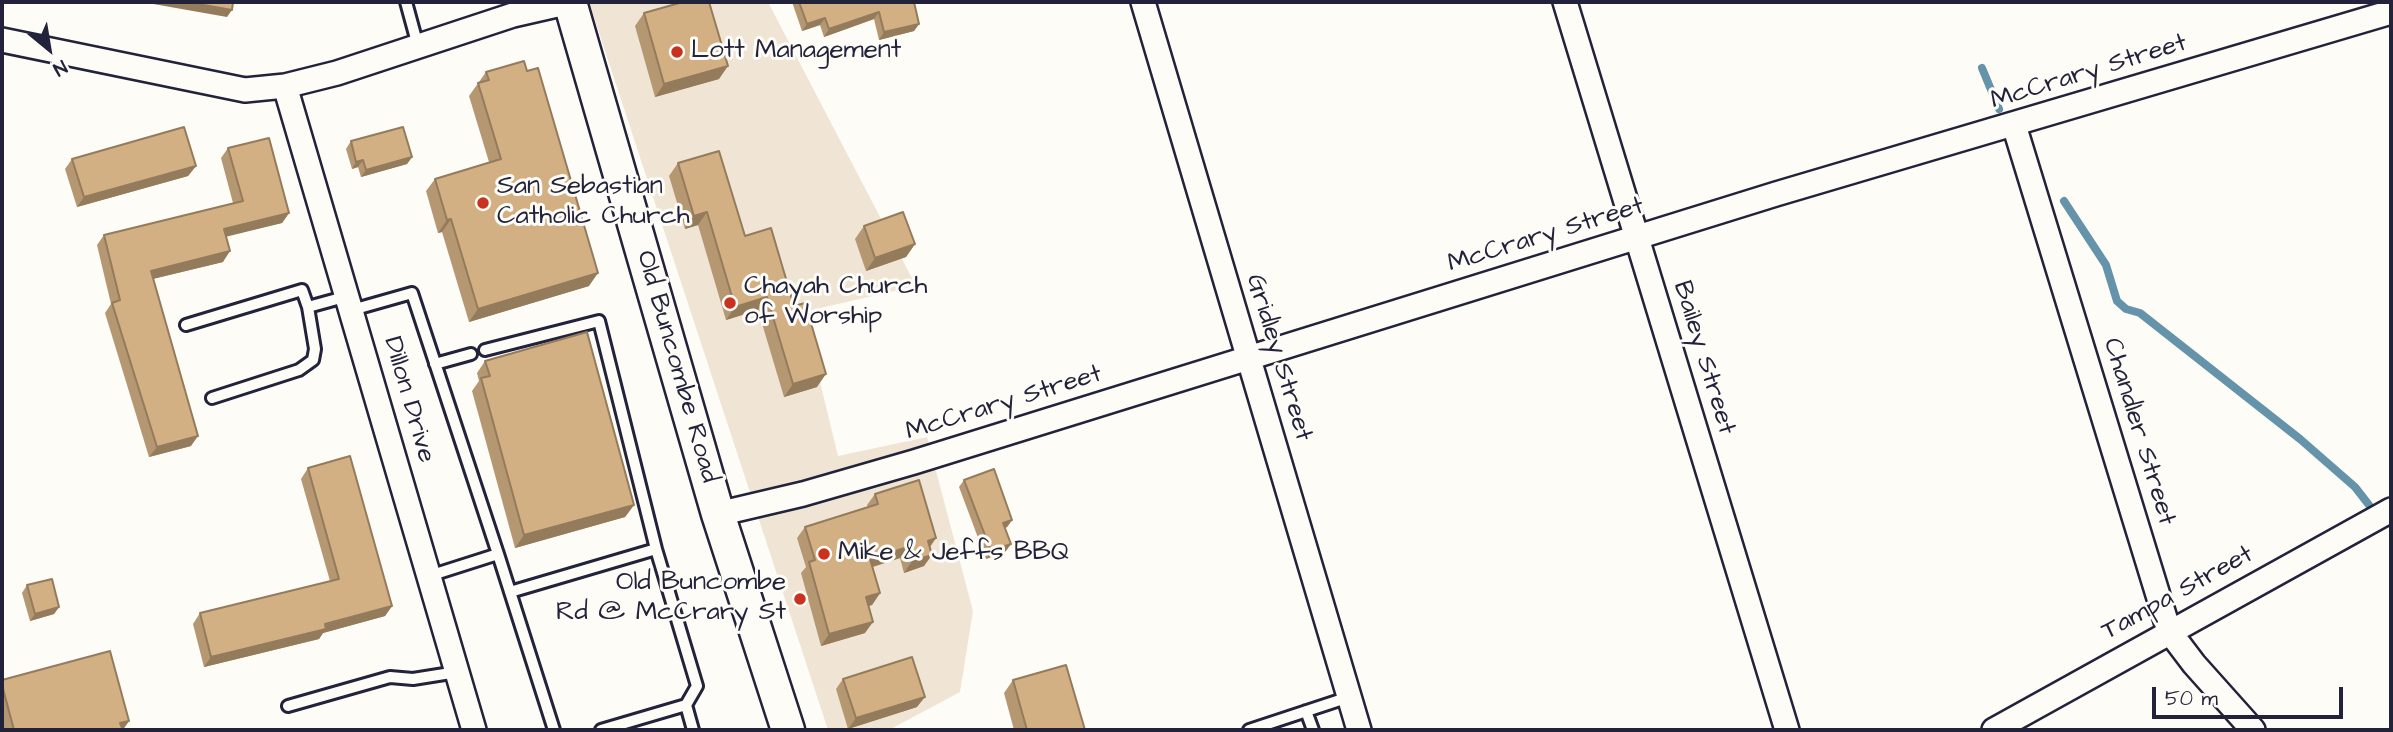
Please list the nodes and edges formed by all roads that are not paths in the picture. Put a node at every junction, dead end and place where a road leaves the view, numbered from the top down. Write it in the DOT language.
graph roads {
  1 [pos="406,2"];
  2 [pos="570,2"];
  3 [pos="1143,2"];
  4 [pos="1565,2"];
  5 [pos="511,9"];
  6 [pos="2391,12"];
  7 [pos="2,40"];
  8 [pos="418,46"];
  9 [pos="285,86"];
  10 [pos="2014,125"];
  11 [pos="1638,237"];
  12 [pos="350,303"];
  13 [pos="308,307"];
  14 [pos="187,325"];
  15 [pos="485,350"];
  16 [pos="471,354"];
  17 [pos="1247,357"];
  18 [pos="435,364"];
  19 [pos="212,398"];
  20 [pos="2391,510"];
  21 [pos="718,514"];
  22 [pos="656,549"];
  23 [pos="498,554"];
  24 [pos="429,576"];
  25 [pos="510,592"];
  26 [pos="2169,631"];
  27 [pos="457,672"];
  28 [pos="1349,697"];
  29 [pos="288,705"];
  30 [pos="685,705"];
  31 [pos="1306,712"];
  32 [pos="474,730"];
  33 [pos="554,730"];
  34 [pos="601,730"];
  35 [pos="693,730"];
  36 [pos="788,730"];
  37 [pos="1249,730"];
  38 [pos="1313,730"];
  39 [pos="1359,730"];
  40 [pos="1787,730"];
  41 [pos="1994,730"];
  42 [pos="2253,730"];
  1 -- 8 [label="lane"];
  2 -- 5 [label="street"];
  2 -- 21 [label="street, Old Buncombe Road"];
  3 -- 17 [label="street, Gridley Street"];
  4 -- 11 [label="street, Bailey Street"];
  5 -- 8 [label="street"];
  6 -- 10 [label="street, McCrary Street"];
  7 -- 9 [label="street"];
  8 -- 9 [label="street"];
  9 -- 12 [label="street, Dillon Drive"];
  10 -- 11 [label="street, McCrary Street"];
  10 -- 26 [label="street, Chandler Street"];
  11 -- 17 [label="street, McCrary Street"];
  11 -- 40 [label="street, Bailey Street"];
  12 -- 13 [label="lane"];
  12 -- 18 [label="lane"];
  12 -- 24 [label="street, Dillon Drive"];
  13 -- 14 [label="lane"];
  13 -- 19 [label="lane"];
  15 -- 22 [label="lane"];
  16 -- 18 [label="lane"];
  17 -- 21 [label="street, McCrary Street"];
  17 -- 28 [label="street, Gridley Street"];
  18 -- 23 [label="lane"];
  20 -- 26 [label="street, Tampa Street"];
  21 -- 36 [label="street, Old Buncombe Road"];
  22 -- 25 [label="lane"];
  22 -- 30 [label="lane"];
  23 -- 24 [label="lane"];
  23 -- 25 [label="lane"];
  24 -- 27 [label="street, Dillon Drive"];
  25 -- 33 [label="lane"];
  26 -- 41 [label="street, Tampa Street"];
  26 -- 42 [label="street, Chandler Street"];
  27 -- 29 [label="lane"];
  27 -- 32 [label="street, Dillon Drive"];
  28 -- 31 [label="lane"];
  28 -- 39 [label="street, Gridley Street"];
  30 -- 34 [label="lane"];
  30 -- 35 [label="lane"];
  31 -- 37 [label="lane"];
  31 -- 38 [label="lane"];
}
